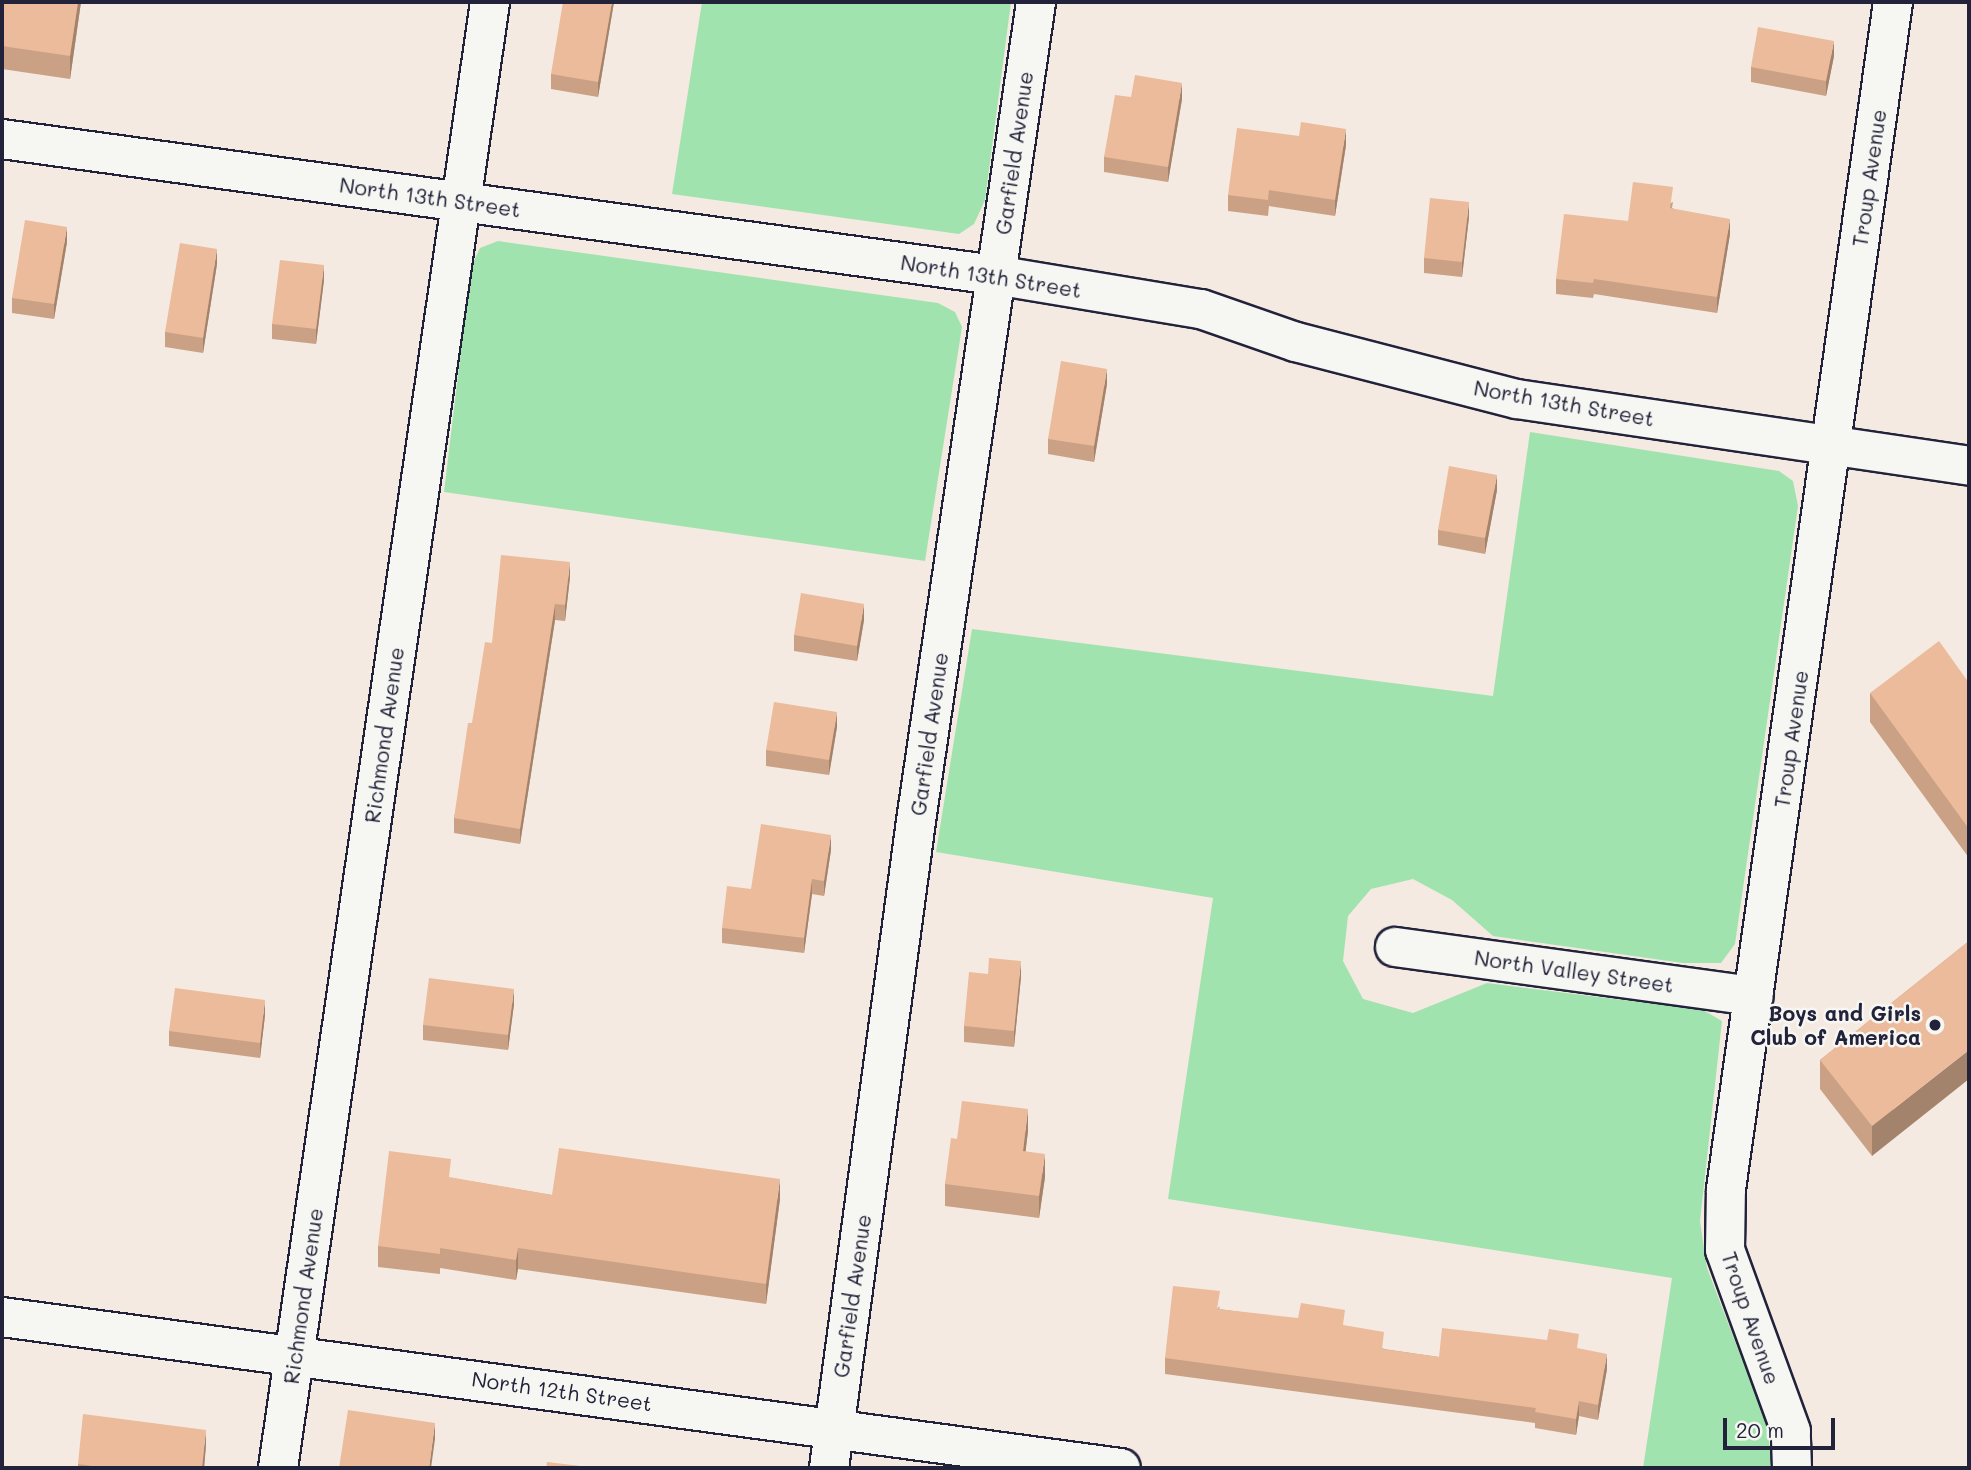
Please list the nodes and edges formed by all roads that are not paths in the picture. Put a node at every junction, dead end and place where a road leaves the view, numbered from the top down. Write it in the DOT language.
graph roads {
  1 [pos="490,2"];
  2 [pos="1036,2"];
  3 [pos="1893,2"];
  4 [pos="2,139"];
  5 [pos="461,201"];
  6 [pos="995,275"];
  7 [pos="1832,446"];
  8 [pos="1969,466"];
  9 [pos="1395,947"];
  10 [pos="1754,996"];
  11 [pos="2,1317"];
  12 [pos="294,1356"];
  13 [pos="835,1428"];
  14 [pos="278,1468"];
  15 [pos="829,1468"];
  16 [pos="1121,1468"];
  17 [pos="1792,1468"];
  1 -- 5 [label="street, Richmond Avenue"];
  2 -- 6 [label="street, Garfield Avenue"];
  3 -- 7 [label="street, Troup Avenue"];
  4 -- 5 [label="street, North 13th Street"];
  5 -- 6 [label="street, North 13th Street"];
  5 -- 12 [label="street, Richmond Avenue"];
  6 -- 7 [label="street, North 13th Street"];
  6 -- 13 [label="street, Garfield Avenue"];
  7 -- 8 [label="street, North 13th Street"];
  7 -- 10 [label="street, Troup Avenue"];
  9 -- 10 [label="street, North Valley Street"];
  10 -- 17 [label="street, Troup Avenue"];
  11 -- 12 [label="street, North 12th Street"];
  12 -- 13 [label="street, North 12th Street"];
  12 -- 14 [label="street, Richmond Avenue"];
  13 -- 15 [label="street, Garfield Avenue"];
  13 -- 16 [label="street, North 12th Street"];
}
